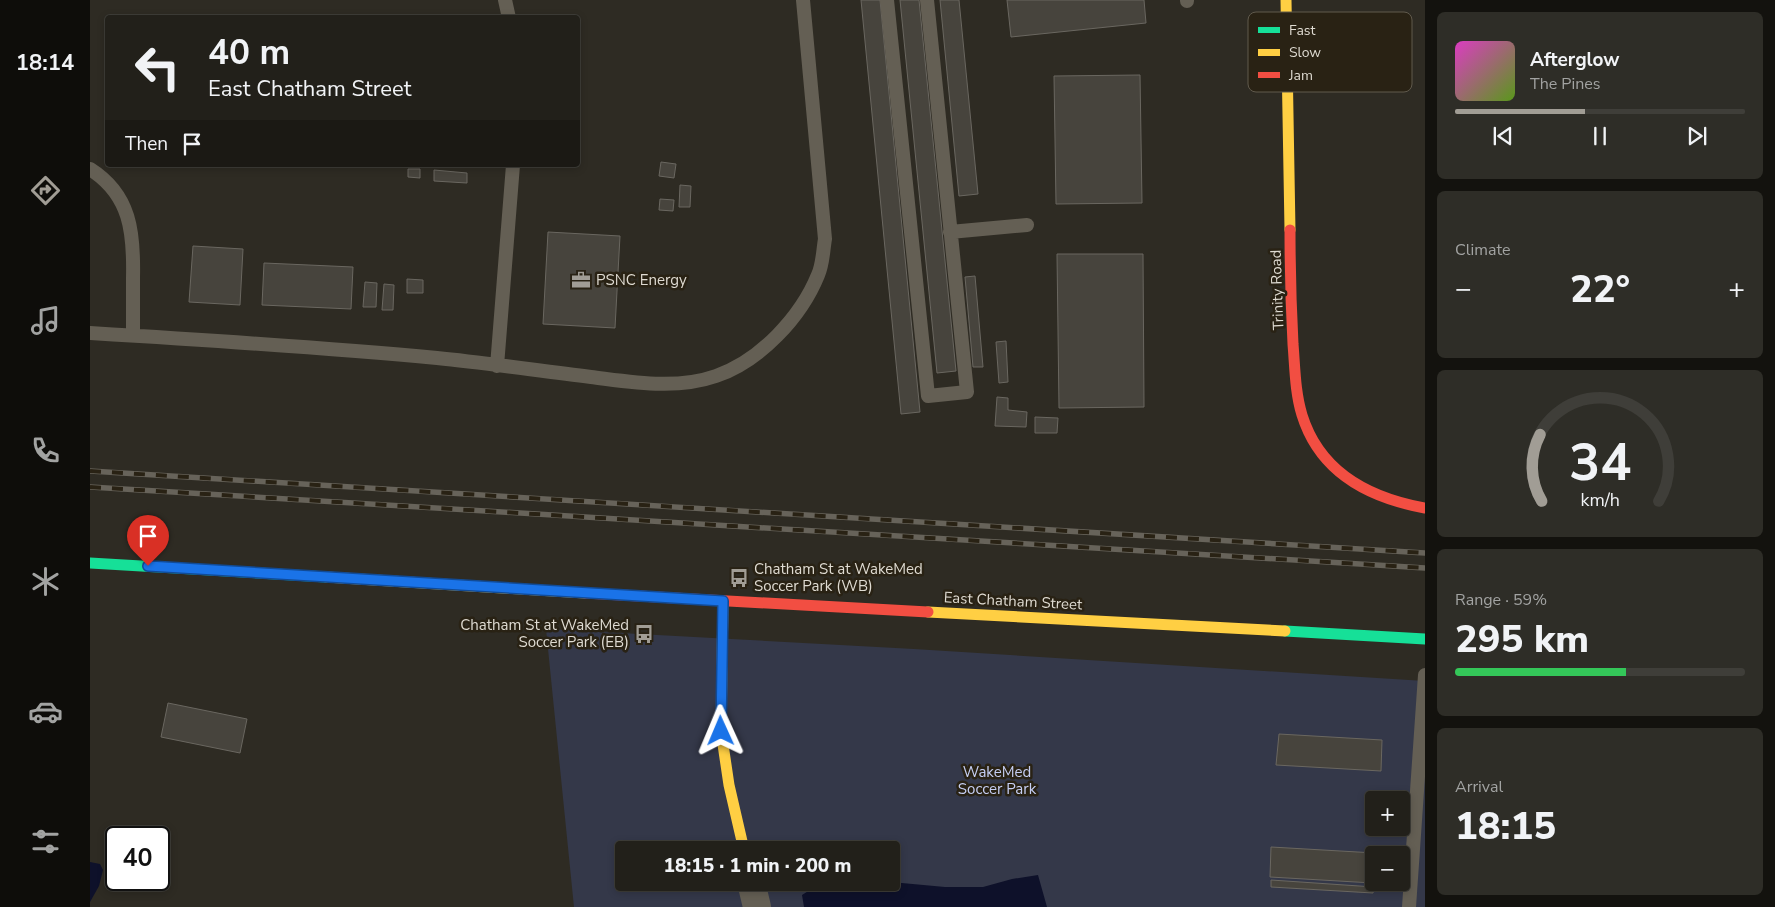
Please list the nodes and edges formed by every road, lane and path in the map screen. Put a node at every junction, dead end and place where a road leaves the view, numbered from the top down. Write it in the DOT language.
graph roads {
  1 [pos="505,0"];
  2 [pos="802,0"];
  3 [pos="887,0"];
  4 [pos="927,0"];
  5 [pos="508,15"];
  6 [pos="1288,92"];
  7 [pos="513,167"];
  8 [pos="90,169"];
  9 [pos="1027,225"];
  10 [pos="950,232"];
  11 [pos="90,333"];
  12 [pos="133,335"];
  13 [pos="498,366"];
  14 [pos="1425,508"];
  15 [pos="90,563"];
  16 [pos="723,601"];
  17 [pos="1425,639"];
  18 [pos="1425,675"];
  19 [pos="742,841"];
  20 [pos="753,891"];
  21 [pos="757,907"];
  22 [pos="1409,907"];
  1 -- 5 [label="lane"];
  2 -- 13 [label="lane"];
  3 -- 10 [label="lane"];
  4 -- 10 [label="lane"];
  6 -- 14 [label="main road, Trinity Road"];
  7 -- 13 [label="lane"];
  8 -- 12 [label="lane"];
  9 -- 10 [label="lane"];
  11 -- 12 [label="lane"];
  12 -- 13 [label="lane"];
  15 -- 16 [label="main road, East Chatham Street"];
  16 -- 17 [label="main road, East Chatham Street"];
  16 -- 19 [label="main road"];
  18 -- 22 [label="lane"];
  20 -- 21 [label="street"];
}
